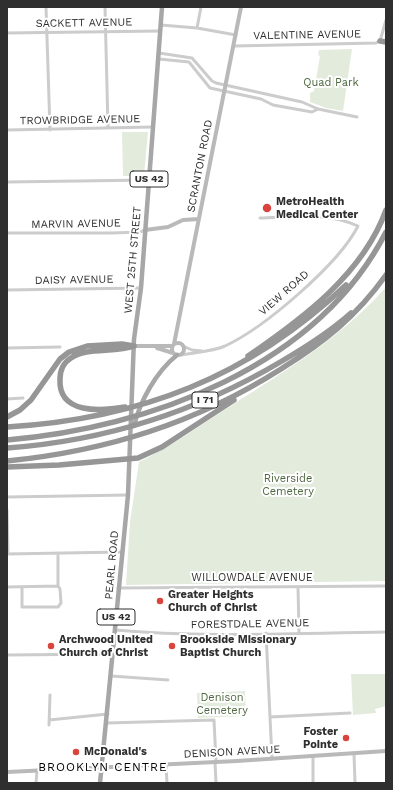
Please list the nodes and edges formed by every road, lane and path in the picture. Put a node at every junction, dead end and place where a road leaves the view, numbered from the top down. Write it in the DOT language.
graph roads {
  1 [pos="46,7"];
  2 [pos="106,7"];
  3 [pos="162,7"];
  4 [pos="201,7"];
  5 [pos="241,7"];
  6 [pos="386,20"];
  7 [pos="161,25"];
  8 [pos="197,28"];
  9 [pos="160,31"];
  10 [pos="47,32"];
  11 [pos="106,32"];
  12 [pos="7,33"];
  13 [pos="236,35"];
  14 [pos="384,41"];
  15 [pos="234,46"];
  16 [pos="159,53"];
  17 [pos="187,56"];
  18 [pos="159,59"];
  19 [pos="185,61"];
  20 [pos="225,87"];
  21 [pos="249,91"];
  22 [pos="224,92"];
  23 [pos="262,94"];
  24 [pos="248,96"];
  25 [pos="261,99"];
  26 [pos="318,109"];
  27 [pos="357,117"];
  28 [pos="153,127"];
  29 [pos="108,128"];
  30 [pos="7,130"];
  31 [pos="50,130"];
  32 [pos="149,180"];
  33 [pos="7,182"];
  34 [pos="386,210"];
  35 [pos="260,218"];
  36 [pos="199,219"];
  37 [pos="145,230"];
  38 [pos="386,232"];
  39 [pos="7,233"];
  40 [pos="365,267"];
  41 [pos="386,275"];
  42 [pos="141,288"];
  43 [pos="376,288"];
  44 [pos="7,290"];
  45 [pos="177,329"];
  46 [pos="173,345"];
  47 [pos="182,345"];
  48 [pos="134,346"];
  49 [pos="60,347"];
  50 [pos="155,347"];
  51 [pos="7,348"];
  52 [pos="204,352"];
  53 [pos="177,355"];
  54 [pos="205,382"];
  55 [pos="261,382"];
  56 [pos="176,394"];
  57 [pos="23,398"];
  58 [pos="7,399"];
  59 [pos="7,417"];
  60 [pos="7,428"];
  61 [pos="7,440"];
  62 [pos="131,444"];
  63 [pos="7,448"];
  64 [pos="130,459"];
  65 [pos="7,461"];
  66 [pos="7,467"];
  67 [pos="128,495"];
  68 [pos="7,497"];
  69 [pos="7,510"];
  70 [pos="122,552"];
  71 [pos="58,553"];
  72 [pos="8,554"];
  73 [pos="58,586"];
  74 [pos="298,586"];
  75 [pos="386,586"];
  76 [pos="7,587"];
  77 [pos="22,587"];
  78 [pos="118,588"];
  79 [pos="115,630"];
  80 [pos="386,632"];
  81 [pos="299,633"];
  82 [pos="266,634"];
  83 [pos="113,654"];
  84 [pos="7,655"];
  85 [pos="111,676"];
  86 [pos="168,680"];
  87 [pos="50,694"];
  88 [pos="350,713"];
  89 [pos="108,714"];
  90 [pos="270,717"];
  91 [pos="50,720"];
  92 [pos="107,723"];
  93 [pos="49,725"];
  94 [pos="386,751"];
  95 [pos="354,754"];
  96 [pos="313,757"];
  97 [pos="272,759"];
  98 [pos="216,762"];
  99 [pos="166,764"];
  100 [pos="102,768"];
  101 [pos="37,770"];
  102 [pos="7,772"];
  103 [pos="36,783"];
  104 [pos="100,783"];
  105 [pos="167,783"];
  106 [pos="216,783"];
  107 [pos="313,783"];
  108 [pos="355,783"];
  1 -- 10 [label="street"];
  2 -- 11 [label="street"];
  3 -- 7 [label="main road, WEST 25TH STREET / US 42"];
  4 -- 8 [label="street"];
  5 -- 13 [label="street, SCRANTON ROAD"];
  6 -- 14 [label="street"];
  7 -- 8 [label="street"];
  7 -- 9 [label="main road, WEST 25TH STREET / US 42"];
  8 -- 13 [label="street"];
  9 -- 11 [label="street, SACKETT AVENUE"];
  9 -- 16 [label="main road, WEST 25TH STREET / US 42"];
  10 -- 11 [label="street, SACKETT AVENUE"];
  10 -- 12 [label="street, SACKETT AVENUE"];
  10 -- 31 [label="street"];
  11 -- 29 [label="street"];
  13 -- 15 [label="street, SCRANTON ROAD"];
  14 -- 15 [label="street, VALENTINE AVENUE"];
  15 -- 20 [label="street, SCRANTON ROAD"];
  16 -- 17 [label="street"];
  16 -- 18 [label="main road, WEST 25TH STREET / US 42"];
  17 -- 19 [label="street"];
  17 -- 20 [label="street"];
  18 -- 19 [label="street"];
  18 -- 28 [label="main road, WEST 25TH STREET / US 42"];
  19 -- 22 [label="street"];
  20 -- 21 [label="street"];
  20 -- 22 [label="street, SCRANTON ROAD"];
  21 -- 23 [label="street"];
  21 -- 24 [label="street"];
  22 -- 24 [label="street"];
  22 -- 36 [label="street, SCRANTON ROAD"];
  23 -- 25 [label="street"];
  23 -- 26 [label="street"];
  24 -- 25 [label="street"];
  25 -- 26 [label="street"];
  26 -- 27 [label="street"];
  28 -- 29 [label="street, TROWBRIDGE AVENUE"];
  28 -- 32 [label="main road, WEST 25TH STREET / US 42"];
  29 -- 31 [label="street, TROWBRIDGE AVENUE"];
  30 -- 31 [label="street, TROWBRIDGE AVENUE"];
  32 -- 33 [label="street"];
  32 -- 37 [label="main road, WEST 25TH STREET / US 42"];
  34 -- 54 [label="highway"];
  35 -- 52 [label="street, VIEW ROAD"];
  36 -- 37 [label="street"];
  36 -- 45 [label="street, SCRANTON ROAD"];
  37 -- 39 [label="street, MARVIN AVENUE"];
  37 -- 42 [label="main road, WEST 25TH STREET / US 42"];
  38 -- 40 [label="highway, I 71"];
  40 -- 54 [label="highway"];
  40 -- 61 [label="highway, I 71"];
  41 -- 43 [label="highway, I 71"];
  42 -- 44 [label="street, DAISY AVENUE"];
  42 -- 48 [label="main road, WEST 25TH STREET / US 42"];
  43 -- 55 [label="highway"];
  43 -- 63 [label="highway, I 71"];
  45 -- 46 [label="street, SCRANTON ROAD"];
  45 -- 47 [label="street, SCRANTON ROAD"];
  46 -- 47 [label="street"];
  46 -- 50 [label="street"];
  46 -- 53 [label="street, SCRANTON ROAD"];
  47 -- 52 [label="street"];
  47 -- 53 [label="street"];
  48 -- 50 [label="street"];
  48 -- 56 [label="highway"];
  48 -- 59 [label="highway"];
  48 -- 62 [label="main road, WEST 25TH STREET / US 42"];
  49 -- 51 [label="street"];
  50 -- 53 [label="street"];
  52 -- 53 [label="street, VIEW ROAD"];
  53 -- 62 [label="main road"];
  54 -- 56 [label="highway"];
  55 -- 64 [label="highway"];
  55 -- 65 [label="highway"];
  56 -- 60 [label="highway"];
  57 -- 58 [label="street"];
  62 -- 64 [label="main road, PEARL ROAD / US 42"];
  64 -- 66 [label="highway"];
  64 -- 67 [label="main road, PEARL ROAD / US 42"];
  67 -- 68 [label="street"];
  67 -- 70 [label="main road, PEARL ROAD / US 42"];
  69 -- 72 [label="street"];
  70 -- 71 [label="street"];
  70 -- 78 [label="main road, PEARL ROAD / US 42"];
  71 -- 72 [label="street"];
  71 -- 73 [label="street"];
  73 -- 77 [label="street"];
  73 -- 77 [label="street"];
  74 -- 75 [label="street, WILLOWDALE AVENUE"];
  74 -- 78 [label="street, WILLOWDALE AVENUE"];
  74 -- 81 [label="street"];
  76 -- 77 [label="street"];
  78 -- 79 [label="main road, PEARL ROAD / US 42"];
  79 -- 82 [label="street, FORESTDALE AVENUE"];
  79 -- 83 [label="main road, PEARL ROAD / US 42"];
  80 -- 81 [label="street, FORESTDALE AVENUE"];
  81 -- 82 [label="street, FORESTDALE AVENUE"];
  82 -- 90 [label="street"];
  83 -- 84 [label="street"];
  83 -- 85 [label="main road, PEARL ROAD / US 42"];
  85 -- 86 [label="street"];
  85 -- 89 [label="main road, PEARL ROAD / US 42"];
  87 -- 91 [label="street"];
  88 -- 90 [label="street"];
  89 -- 91 [label="street"];
  89 -- 92 [label="main road, PEARL ROAD / US 42"];
  90 -- 97 [label="street"];
  91 -- 93 [label="street"];
  92 -- 98 [label="street"];
  92 -- 100 [label="main road, PEARL ROAD / US 42"];
  94 -- 95 [label="street, DENISON AVENUE"];
  95 -- 96 [label="street, DENISON AVENUE"];
  95 -- 108 [label="street"];
  96 -- 97 [label="street, DENISON AVENUE"];
  96 -- 107 [label="street"];
  97 -- 98 [label="street, DENISON AVENUE"];
  98 -- 99 [label="street, DENISON AVENUE"];
  98 -- 106 [label="street"];
  99 -- 100 [label="street, DENISON AVENUE"];
  99 -- 105 [label="street"];
  100 -- 101 [label="street, DENISON AVENUE"];
  100 -- 104 [label="main road, PEARL ROAD / US 42"];
  101 -- 102 [label="street, DENISON AVENUE"];
  101 -- 103 [label="street"];
}
